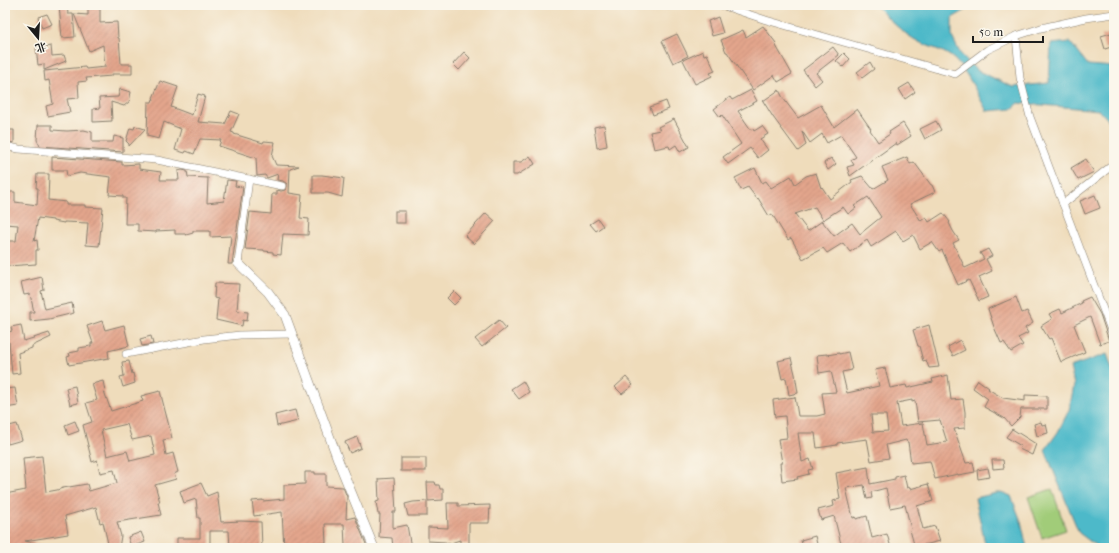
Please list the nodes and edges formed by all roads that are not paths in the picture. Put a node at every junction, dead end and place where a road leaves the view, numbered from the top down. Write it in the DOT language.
graph roads {
  1 [pos="721,5"];
  2 [pos="1114,14"];
  3 [pos="1016,36"];
  4 [pos="5,146"];
  5 [pos="1114,164"];
  6 [pos="249,179"];
  7 [pos="282,186"];
  8 [pos="1063,204"];
  9 [pos="238,263"];
  10 [pos="292,334"];
  11 [pos="1114,338"];
  12 [pos="126,354"];
  13 [pos="374,548"];
  1 -- 3 [label="street"];
  2 -- 3 [label="street"];
  3 -- 8 [label="street"];
  4 -- 6 [label="street"];
  5 -- 8 [label="street"];
  6 -- 7 [label="street"];
  6 -- 9 [label="street"];
  8 -- 11 [label="street"];
  9 -- 10 [label="street"];
  10 -- 12 [label="street"];
  10 -- 13 [label="street"];
}
